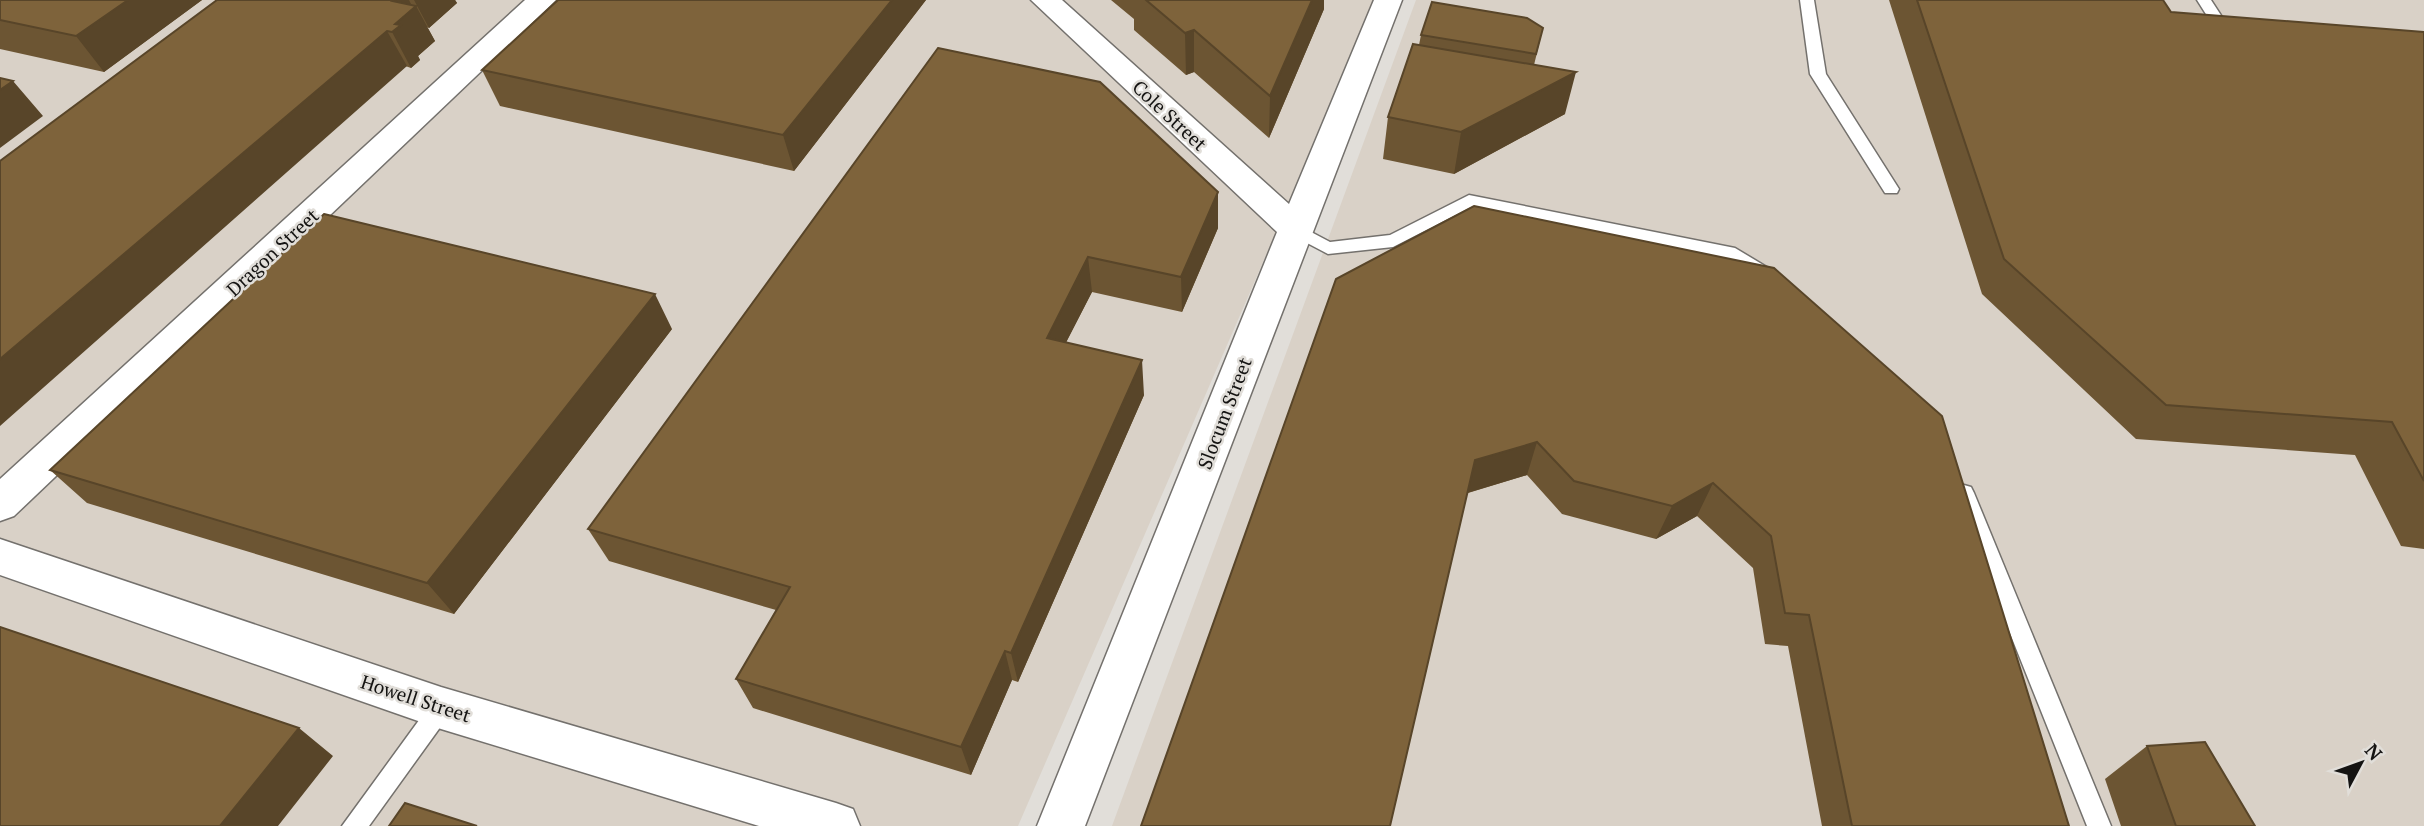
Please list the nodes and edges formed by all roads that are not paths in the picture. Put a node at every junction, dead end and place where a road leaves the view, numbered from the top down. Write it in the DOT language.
graph roads {
  1 [pos="542,0"];
  2 [pos="1045,0"];
  3 [pos="1388,0"];
  4 [pos="1807,0"];
  5 [pos="2204,0"];
  6 [pos="2248,28"];
  7 [pos="1891,189"];
  8 [pos="1296,230"];
  9 [pos="1779,288"];
  10 [pos="1956,474"];
  11 [pos="0,504"];
  12 [pos="0,557"];
  13 [pos="441,708"];
  14 [pos="354,826"];
  15 [pos="836,826"];
  16 [pos="1061,826"];
  17 [pos="2099,826"];
  1 -- 11 [label="street, Dragon Street"];
  2 -- 8 [label="street, Cole Street"];
  3 -- 8 [label="street, Slocum Street"];
  4 -- 7 [label="lane"];
  5 -- 6 [label="lane"];
  8 -- 9 [label="lane"];
  8 -- 16 [label="street, Slocum Street"];
  10 -- 17 [label="lane"];
  12 -- 13 [label="street, Howell Street"];
  13 -- 14 [label="lane"];
  13 -- 15 [label="street, Howell Street"];
}
